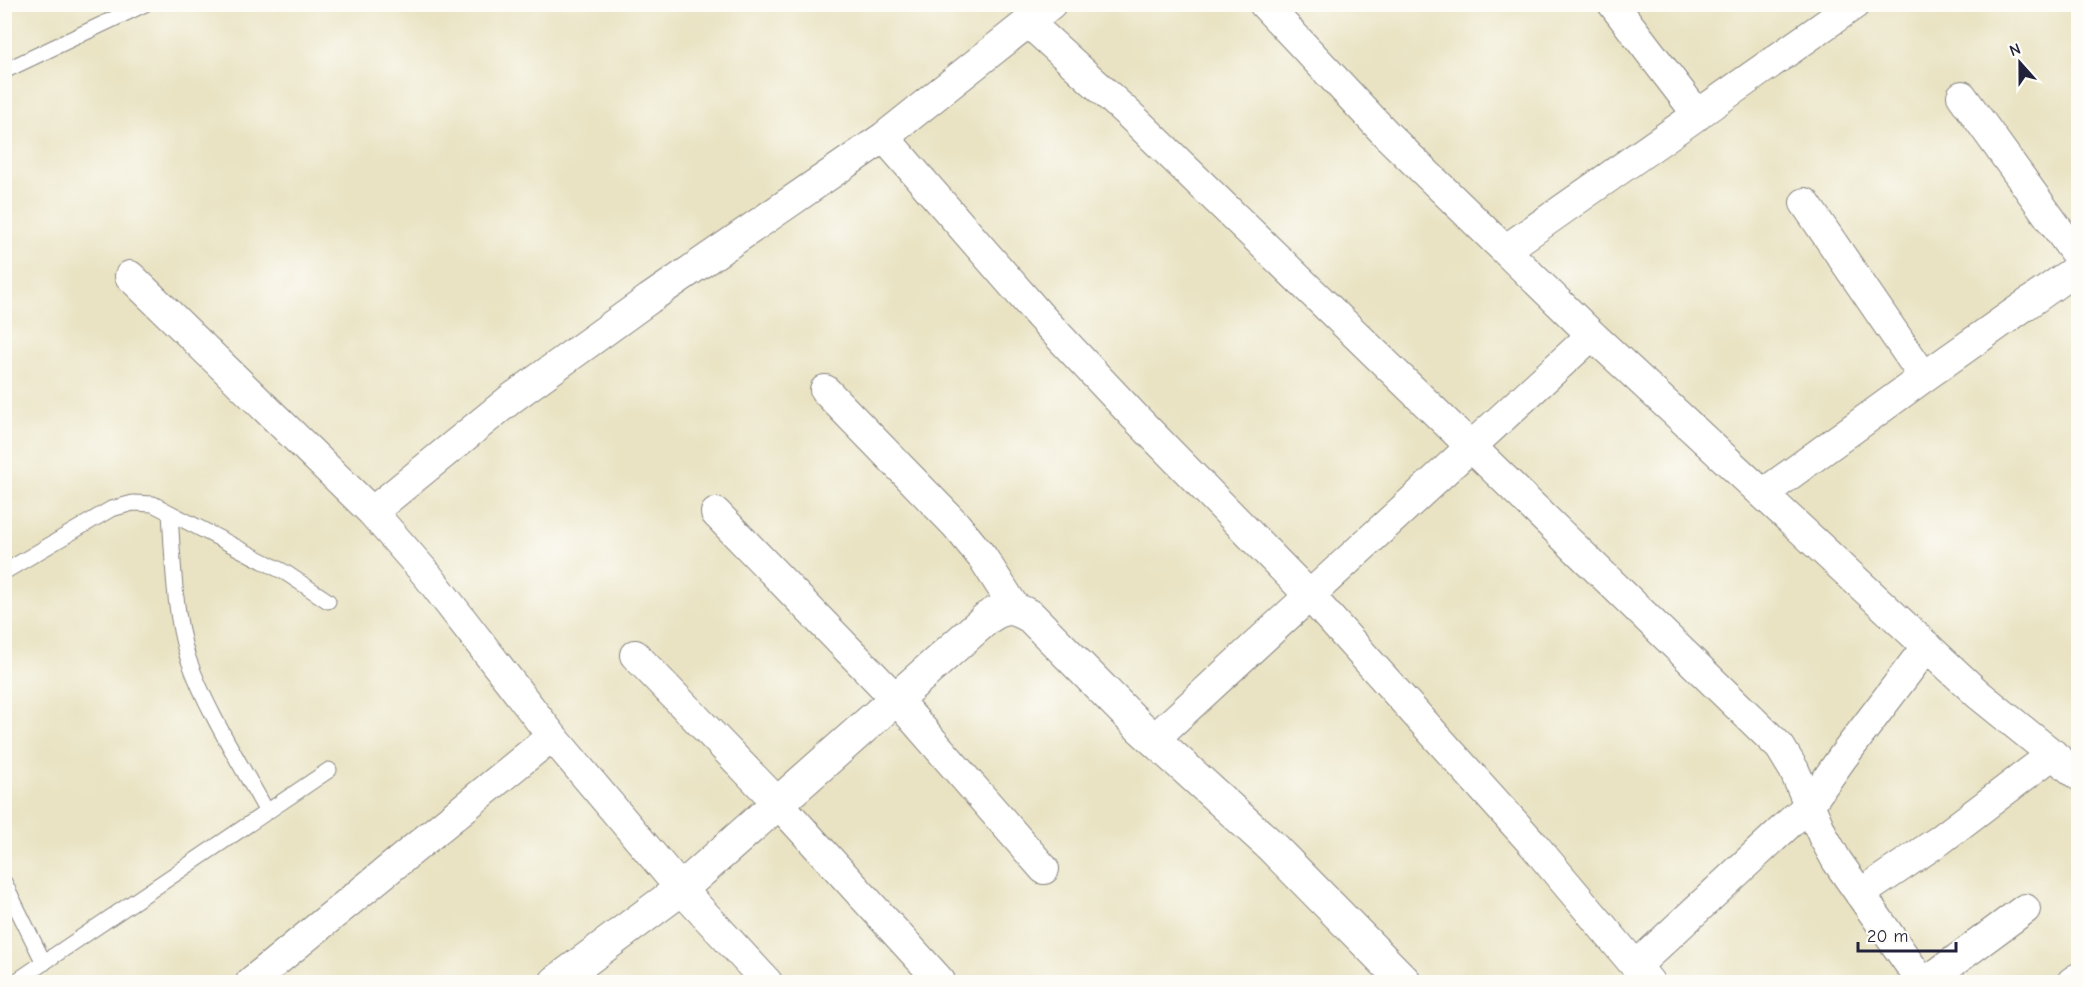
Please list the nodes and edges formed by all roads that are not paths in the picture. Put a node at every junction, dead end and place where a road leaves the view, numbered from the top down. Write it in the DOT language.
graph roads {
  1 [pos="146,4"];
  2 [pos="1264,4"];
  3 [pos="1613,4"];
  4 [pos="1855,4"];
  5 [pos="1039,13"];
  6 [pos="4,71"];
  7 [pos="1962,96"];
  8 [pos="1698,115"];
  9 [pos="884,136"];
  10 [pos="1805,203"];
  11 [pos="1505,250"];
  12 [pos="2079,257"];
  13 [pos="2079,268"];
  14 [pos="130,276"];
  15 [pos="1592,335"];
  16 [pos="1924,377"];
  17 [pos="825,390"];
  18 [pos="1471,446"];
  19 [pos="1763,494"];
  20 [pos="372,512"];
  21 [pos="170,513"];
  22 [pos="716,513"];
  23 [pos="4,572"];
  24 [pos="1309,595"];
  25 [pos="328,601"];
  26 [pos="1015,608"];
  27 [pos="1927,646"];
  28 [pos="635,656"];
  29 [pos="896,699"];
  30 [pos="552,736"];
  31 [pos="1154,739"];
  32 [pos="2053,754"];
  33 [pos="329,770"];
  34 [pos="2079,775"];
  35 [pos="778,803"];
  36 [pos="1809,805"];
  37 [pos="267,812"];
  38 [pos="1044,868"];
  39 [pos="4,882"];
  40 [pos="681,889"];
  41 [pos="1860,894"];
  42 [pos="2025,909"];
  43 [pos="44,963"];
  44 [pos="1643,974"];
  45 [pos="2079,978"];
  46 [pos="940,981"];
  47 [pos="15,982"];
  48 [pos="251,982"];
  49 [pos="556,982"];
  50 [pos="767,982"];
  51 [pos="1405,982"];
  52 [pos="1924,982"];
  53 [pos="2072,982"];
  1 -- 6 [label="lane"];
  2 -- 11 [label="street"];
  3 -- 8 [label="street"];
  4 -- 8 [label="street"];
  5 -- 9 [label="street"];
  5 -- 18 [label="street"];
  7 -- 12 [label="street"];
  8 -- 11 [label="street"];
  9 -- 20 [label="street"];
  9 -- 24 [label="street"];
  10 -- 16 [label="street"];
  11 -- 15 [label="street"];
  13 -- 16 [label="street"];
  14 -- 20 [label="street"];
  15 -- 18 [label="street"];
  15 -- 19 [label="street"];
  16 -- 19 [label="street"];
  17 -- 26 [label="street"];
  18 -- 24 [label="street"];
  18 -- 36 [label="street"];
  19 -- 27 [label="street"];
  20 -- 30 [label="street"];
  21 -- 23 [label="lane"];
  21 -- 25 [label="lane"];
  21 -- 37 [label="lane"];
  22 -- 29 [label="street"];
  24 -- 31 [label="street"];
  24 -- 44 [label="street"];
  26 -- 29 [label="street"];
  26 -- 31 [label="street"];
  27 -- 32 [label="street"];
  27 -- 36 [label="street"];
  28 -- 35 [label="street"];
  29 -- 35 [label="street"];
  29 -- 38 [label="street"];
  30 -- 40 [label="street"];
  30 -- 48 [label="street"];
  31 -- 51 [label="street"];
  32 -- 34 [label="street"];
  32 -- 41 [label="street"];
  33 -- 37 [label="lane"];
  35 -- 40 [label="street"];
  35 -- 46 [label="street"];
  36 -- 41 [label="street"];
  36 -- 44 [label="street"];
  37 -- 43 [label="lane"];
  39 -- 43 [label="lane"];
  40 -- 49 [label="street"];
  40 -- 50 [label="street"];
  41 -- 52 [label="street"];
  42 -- 52 [label="street"];
  43 -- 47 [label="lane"];
  45 -- 53 [label="street"];
}
